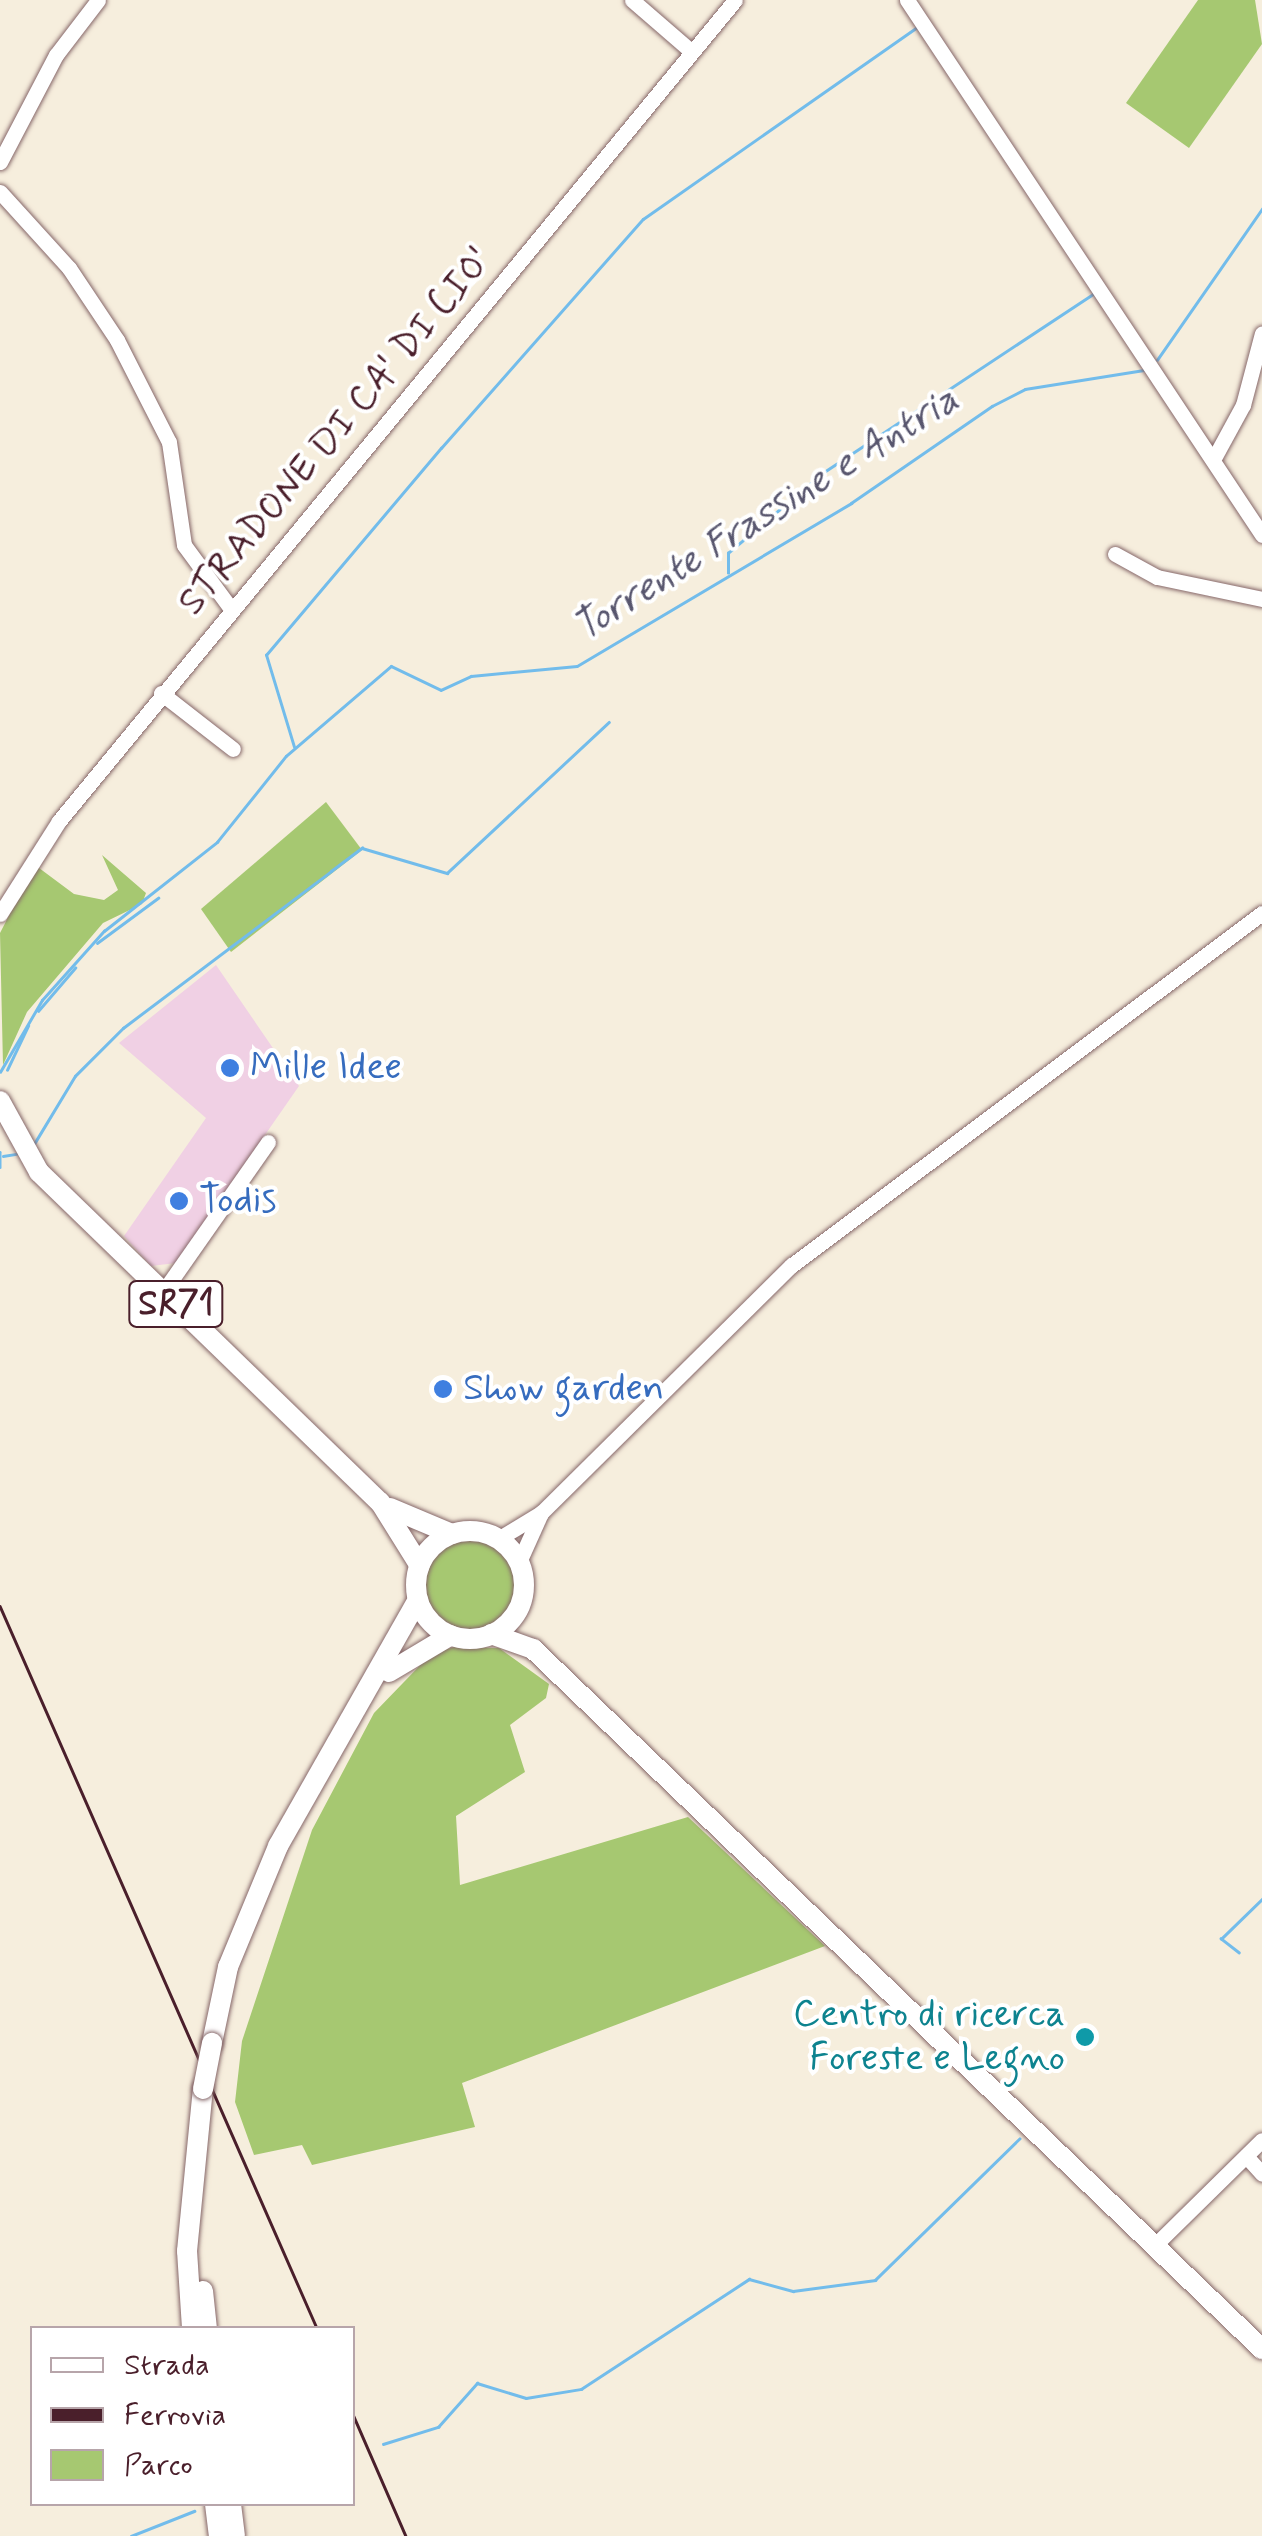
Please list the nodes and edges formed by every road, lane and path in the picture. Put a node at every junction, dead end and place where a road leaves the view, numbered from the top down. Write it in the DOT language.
graph roads {
  1 [pos="98,0"];
  2 [pos="632,0"];
  3 [pos="735,0"];
  4 [pos="907,0"];
  5 [pos="692,52"];
  6 [pos="0,162"];
  7 [pos="0,192"];
  8 [pos="1262,332"];
  9 [pos="1213,460"];
  10 [pos="1262,535"];
  11 [pos="1116,554"];
  12 [pos="1262,599"];
  13 [pos="232,610"];
  14 [pos="162,693"];
  15 [pos="233,749"];
  16 [pos="1262,913"];
  17 [pos="0,914"];
  18 [pos="0,1101"];
  19 [pos="268,1142"];
  20 [pos="163,1292"];
  21 [pos="380,1502"];
  22 [pos="541,1513"];
  23 [pos="452,1534"];
  24 [pos="498,1539"];
  25 [pos="519,1562"];
  26 [pos="420,1566"];
  27 [pos="418,1600"];
  28 [pos="519,1608"];
  29 [pos="491,1634"];
  30 [pos="451,1635"];
  31 [pos="533,1649"];
  32 [pos="376,1683"];
  33 [pos="1262,2140"];
  34 [pos="1246,2156"];
  35 [pos="1262,2174"];
  36 [pos="193,2176"];
  37 [pos="1154,2246"];
  38 [pos="192,2326"];
  39 [pos="207,2326"];
  40 [pos="1262,2349"];
  41 [pos="215,2506"];
  42 [pos="230,2506"];
  43 [pos="220,2536"];
  44 [pos="235,2536"];
  1 -- 6 [label="street"];
  2 -- 5 [label="street"];
  3 -- 5 [label="street, STRADONE DI CA' DI CIO'"];
  4 -- 9 [label="street"];
  5 -- 13 [label="street, STRADONE DI CA' DI CIO'"];
  7 -- 13 [label="street"];
  8 -- 9 [label="street"];
  9 -- 10 [label="street"];
  11 -- 12 [label="street"];
  13 -- 14 [label="street, STRADONE DI CA' DI CIO'"];
  14 -- 15 [label="street"];
  14 -- 17 [label="street, STRADONE DI CA' DI CIO'"];
  16 -- 22 [label="street"];
  18 -- 20 [label="main road, SR71"];
  19 -- 20 [label="street"];
  20 -- 21 [label="main road, SR71"];
  21 -- 23 [label="main road, SR71"];
  21 -- 26 [label="main road, SR71"];
  22 -- 24 [label="street"];
  22 -- 25 [label="street"];
  23 -- 24 [label="main road, SR71"];
  23 -- 26 [label="main road"];
  24 -- 25 [label="main road"];
  25 -- 28 [label="main road"];
  26 -- 27 [label="main road"];
  27 -- 30 [label="main road"];
  27 -- 32 [label="main road"];
  28 -- 29 [label="main road"];
  28 -- 31 [label="main road"];
  29 -- 30 [label="main road"];
  29 -- 31 [label="main road"];
  30 -- 32 [label="main road"];
  31 -- 37 [label="main road"];
  32 -- 36 [label="main road, bridge"];
  33 -- 34 [label="street"];
  34 -- 35 [label="street"];
  34 -- 37 [label="street"];
  36 -- 38 [label="main road"];
  36 -- 39 [label="main road"];
  37 -- 40 [label="main road"];
  41 -- 43 [label="main road"];
  42 -- 44 [label="main road"];
}
